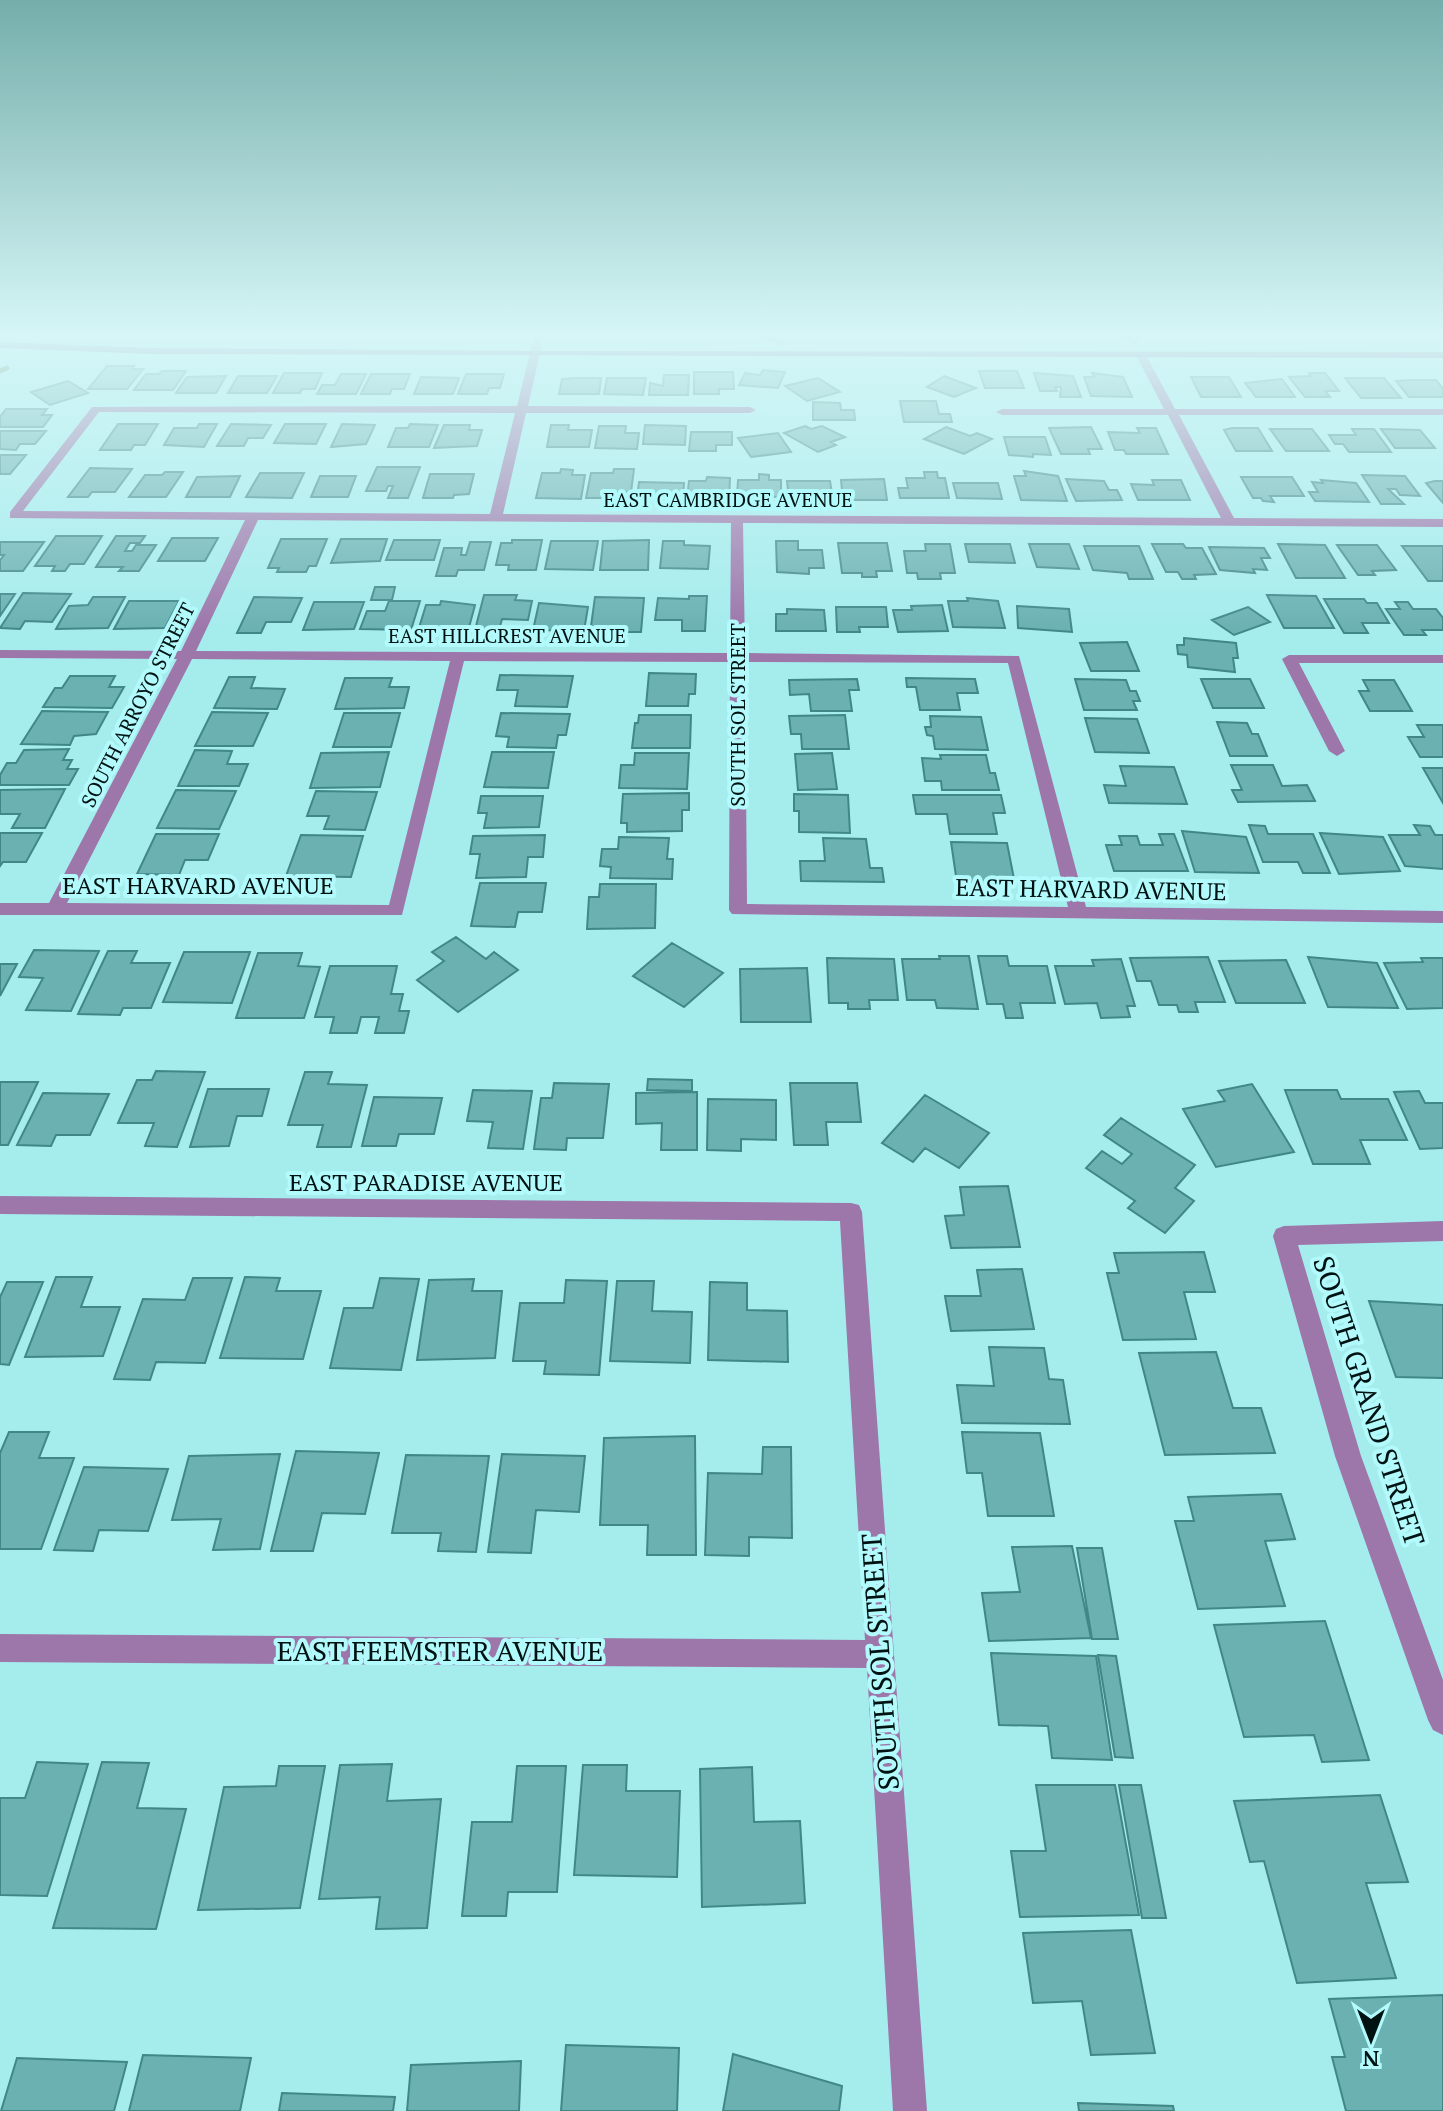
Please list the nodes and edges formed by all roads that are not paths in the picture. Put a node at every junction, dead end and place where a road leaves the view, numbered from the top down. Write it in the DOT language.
graph roads {
  1 [pos="76,435"];
  2 [pos="515,435"];
  3 [pos="1184,435"];
  4 [pos="253,517"];
  5 [pos="495,519"];
  6 [pos="737,520"];
  7 [pos="1230,522"];
  8 [pos="1443,523"];
  9 [pos="0,654"];
  10 [pos="187,654"];
  11 [pos="458,656"];
  12 [pos="738,658"];
  13 [pos="1443,659"];
  14 [pos="1337,751"];
  15 [pos="0,909"];
  16 [pos="55,909"];
  17 [pos="738,910"];
  18 [pos="1079,914"];
  19 [pos="1443,917"];
  20 [pos="0,1205"];
  21 [pos="851,1212"];
  22 [pos="1443,1231"];
  23 [pos="0,1648"];
  24 [pos="879,1654"];
  25 [pos="1443,1720"];
  26 [pos="910,2111"];
  1 -- 4 [label="street, EAST CAMBRIDGE AVENUE"];
  2 -- 5 [label="street"];
  3 -- 7 [label="street"];
  4 -- 5 [label="street, EAST CAMBRIDGE AVENUE"];
  4 -- 10 [label="street, SOUTH ARROYO STREET"];
  5 -- 6 [label="street, EAST CAMBRIDGE AVENUE"];
  6 -- 7 [label="street, EAST CAMBRIDGE AVENUE"];
  6 -- 12 [label="street, SOUTH SOL STREET"];
  7 -- 8 [label="street, EAST CAMBRIDGE AVENUE"];
  9 -- 10 [label="street, EAST HILLCREST AVENUE"];
  10 -- 11 [label="street, EAST HILLCREST AVENUE"];
  10 -- 16 [label="street, SOUTH ARROYO STREET"];
  11 -- 12 [label="street, EAST HILLCREST AVENUE"];
  11 -- 16 [label="street, EAST HARVARD AVENUE"];
  12 -- 17 [label="street, SOUTH SOL STREET"];
  12 -- 18 [label="street, EAST HILLCREST AVENUE"];
  13 -- 14 [label="street"];
  15 -- 16 [label="street, EAST HARVARD AVENUE"];
  17 -- 18 [label="street, EAST HARVARD AVENUE"];
  18 -- 19 [label="street, EAST HARVARD AVENUE"];
  20 -- 21 [label="street, EAST PARADISE AVENUE"];
  21 -- 24 [label="street, SOUTH SOL STREET"];
  22 -- 25 [label="street, SOUTH GRAND STREET"];
  23 -- 24 [label="street, EAST FEEMSTER AVENUE"];
  24 -- 26 [label="street, SOUTH SOL STREET"];
}
